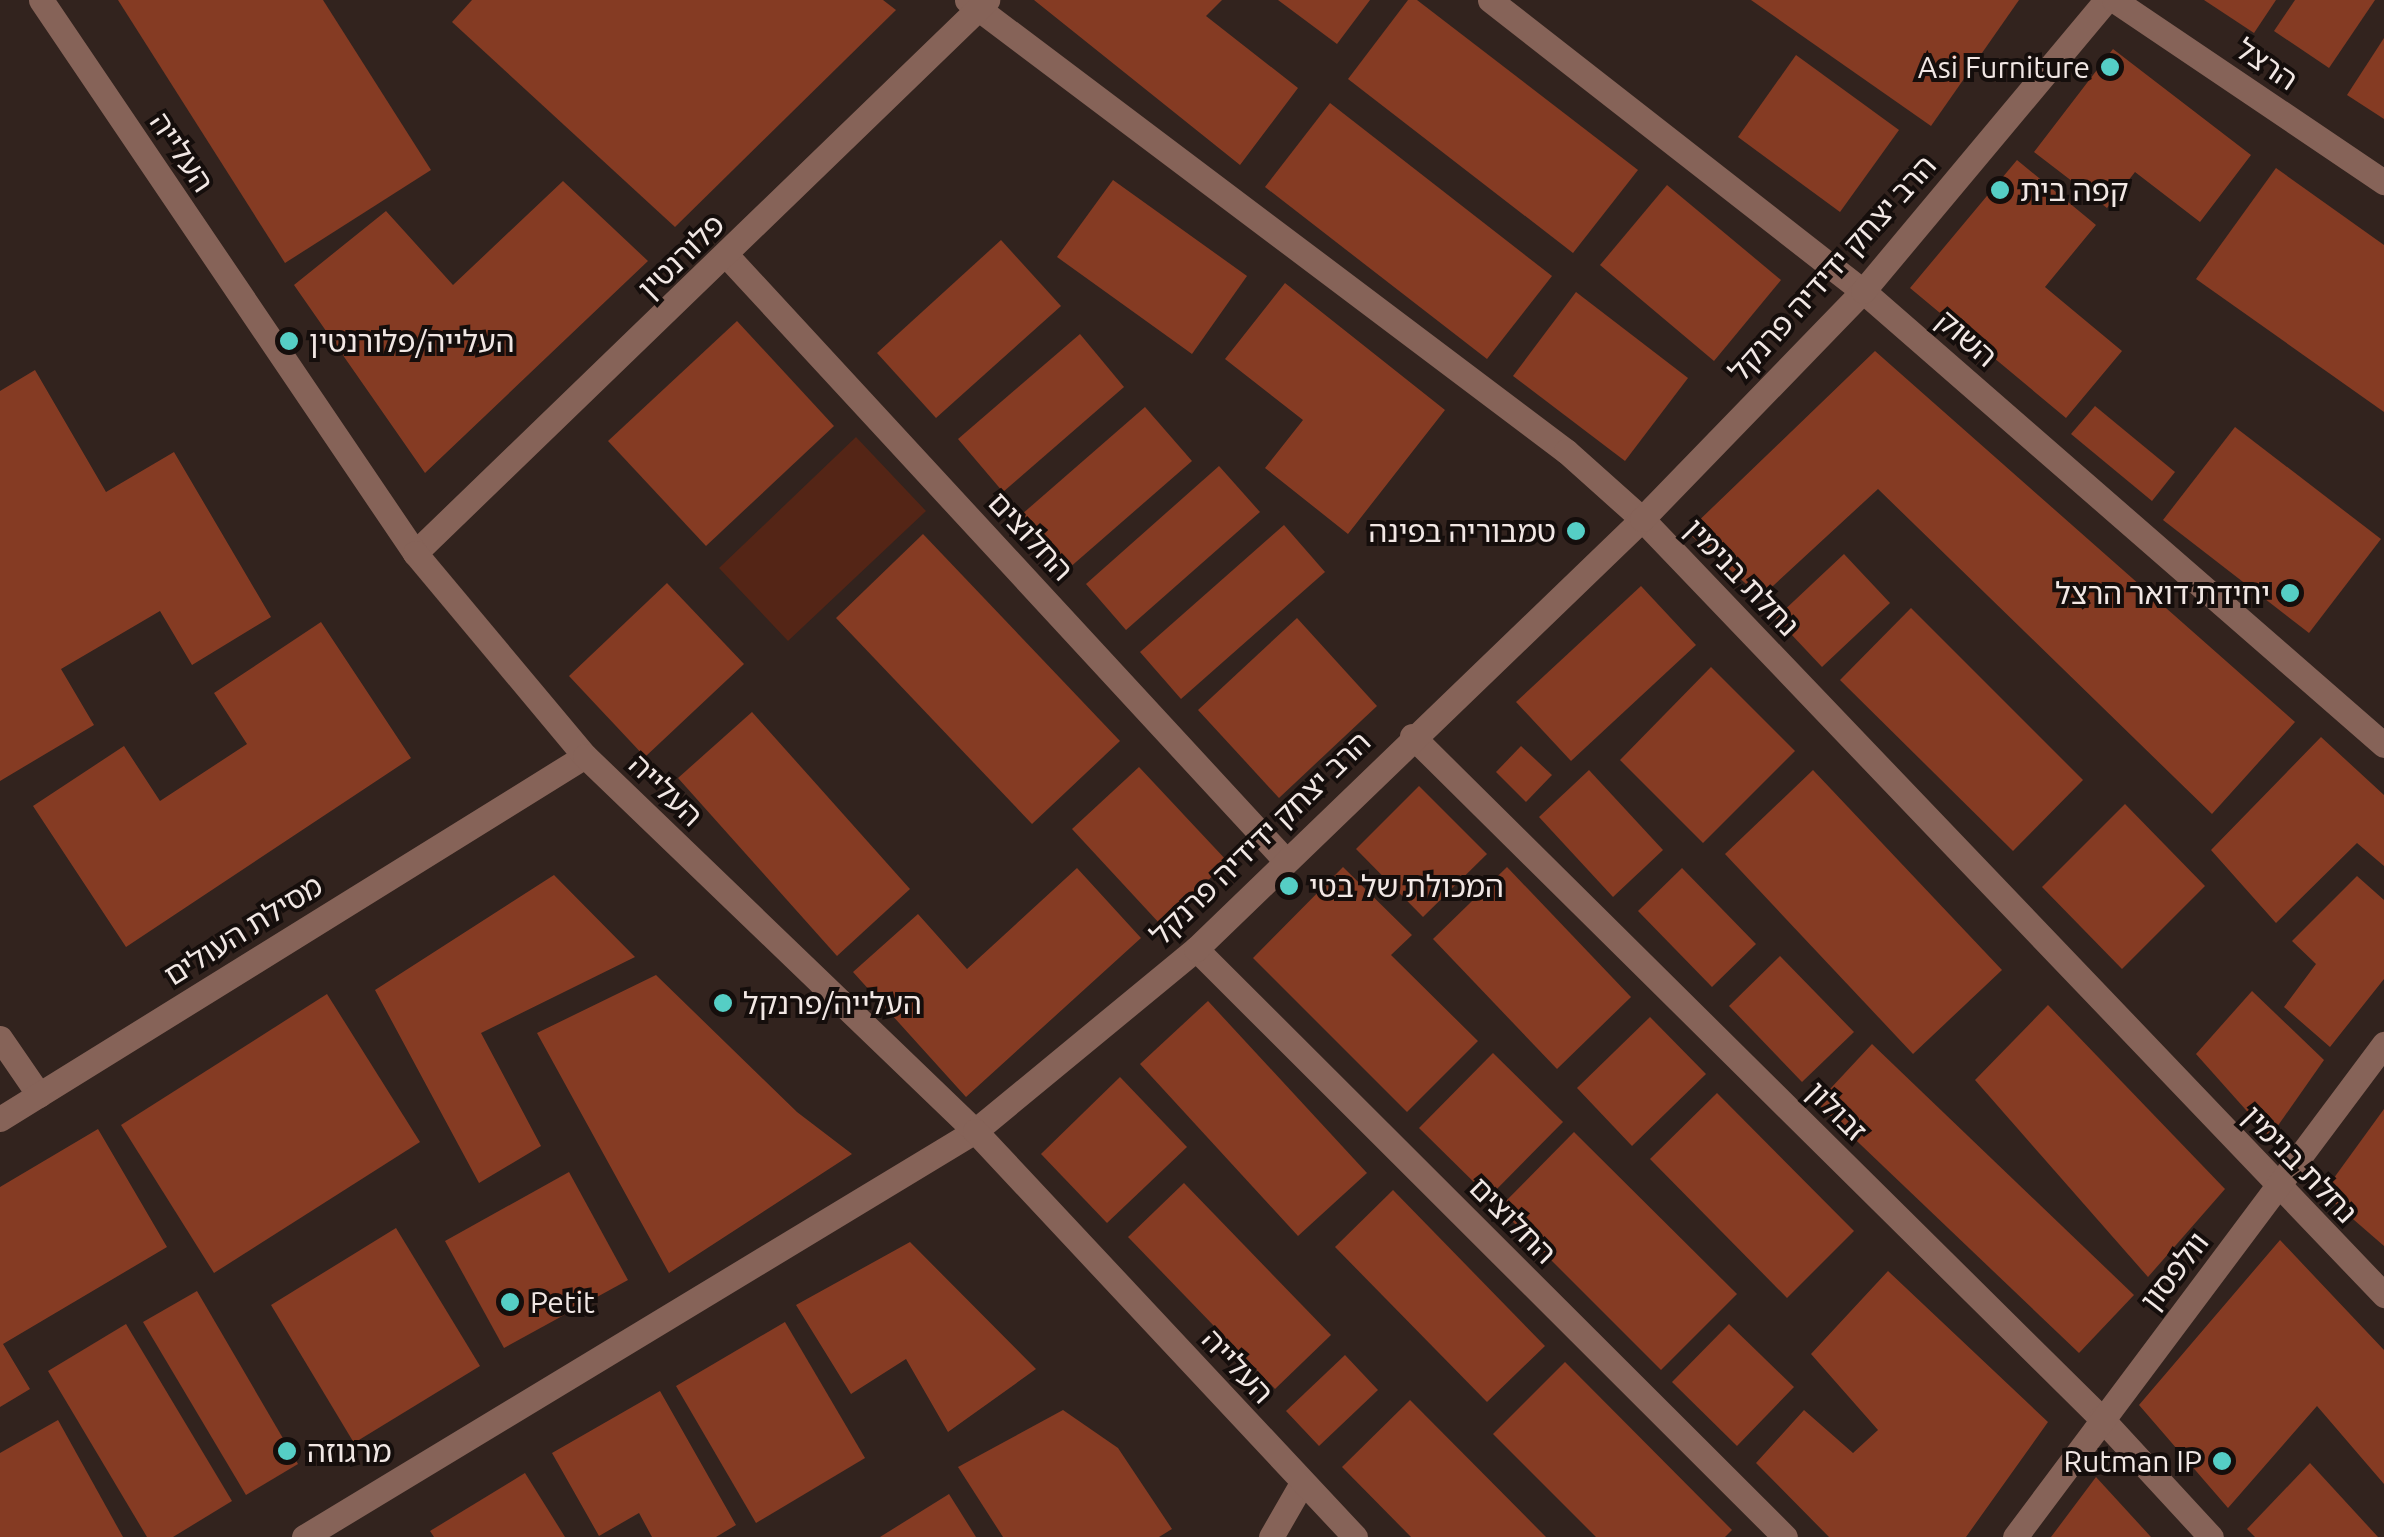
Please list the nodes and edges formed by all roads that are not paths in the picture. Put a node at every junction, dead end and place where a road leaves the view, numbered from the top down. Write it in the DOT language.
graph roads {
  1 [pos="41,0"];
  2 [pos="1490,0"];
  3 [pos="2106,0"];
  4 [pos="2114,0"];
  5 [pos="978,3"];
  6 [pos="2384,182"];
  7 [pos="728,257"];
  8 [pos="1863,291"];
  9 [pos="1642,518"];
  10 [pos="414,553"];
  11 [pos="1412,736"];
  12 [pos="2384,746"];
  13 [pos="584,756"];
  14 [pos="1285,860"];
  15 [pos="1196,949"];
  16 [pos="0,1038"];
  17 [pos="2384,1044"];
  18 [pos="40,1095"];
  19 [pos="0,1119"];
  20 [pos="975,1132"];
  21 [pos="2278,1189"];
  22 [pos="2384,1296"];
  23 [pos="2102,1418"];
  24 [pos="1302,1483"];
  25 [pos="304,1537"];
  26 [pos="1270,1537"];
  27 [pos="1355,1537"];
  28 [pos="1784,1537"];
  29 [pos="2015,1537"];
  30 [pos="2211,1537"];
  1 -- 10 [label="street, העלייה"];
  2 -- 8 [label="street, השוק"];
  3 -- 8 [label="street, הרב יצחק ידידיה פרנקל"];
  4 -- 6 [label="street, הרצל"];
  5 -- 7 [label="street, פלורנטין"];
  5 -- 9 [label="street, נחלת בנימין"];
  7 -- 10 [label="street, פלורנטין"];
  7 -- 14 [label="street, החלוצים"];
  8 -- 9 [label="street, הרב יצחק ידידיה פרנקל"];
  8 -- 12 [label="street, השוק"];
  9 -- 11 [label="street, הרב יצחק ידידיה פרנקל"];
  9 -- 21 [label="street, נחלת בנימין"];
  10 -- 13 [label="street, העלייה"];
  11 -- 14 [label="street, הרב יצחק ידידיה פרנקל"];
  11 -- 23 [label="street, זבולון"];
  13 -- 18 [label="street, מסילת העולים"];
  13 -- 20 [label="street, העלייה"];
  14 -- 15 [label="street, הרב יצחק ידידיה פרנקל"];
  15 -- 20 [label="street, הרב יצחק ידידיה פרנקל"];
  15 -- 28 [label="street, החלוצים"];
  16 -- 18 [label="street"];
  17 -- 21 [label="street, וולפסון"];
  18 -- 19 [label="street, מסילת העולים"];
  20 -- 24 [label="street, העלייה"];
  20 -- 25 [label="street, הרב יצחק ידידיה פרנקל"];
  21 -- 22 [label="street, נחלת בנימין"];
  21 -- 23 [label="street, וולפסון"];
  23 -- 29 [label="street, וולפסון"];
  23 -- 30 [label="street, זבולון"];
  24 -- 26 [label="street"];
  24 -- 27 [label="street, העלייה"];
}
